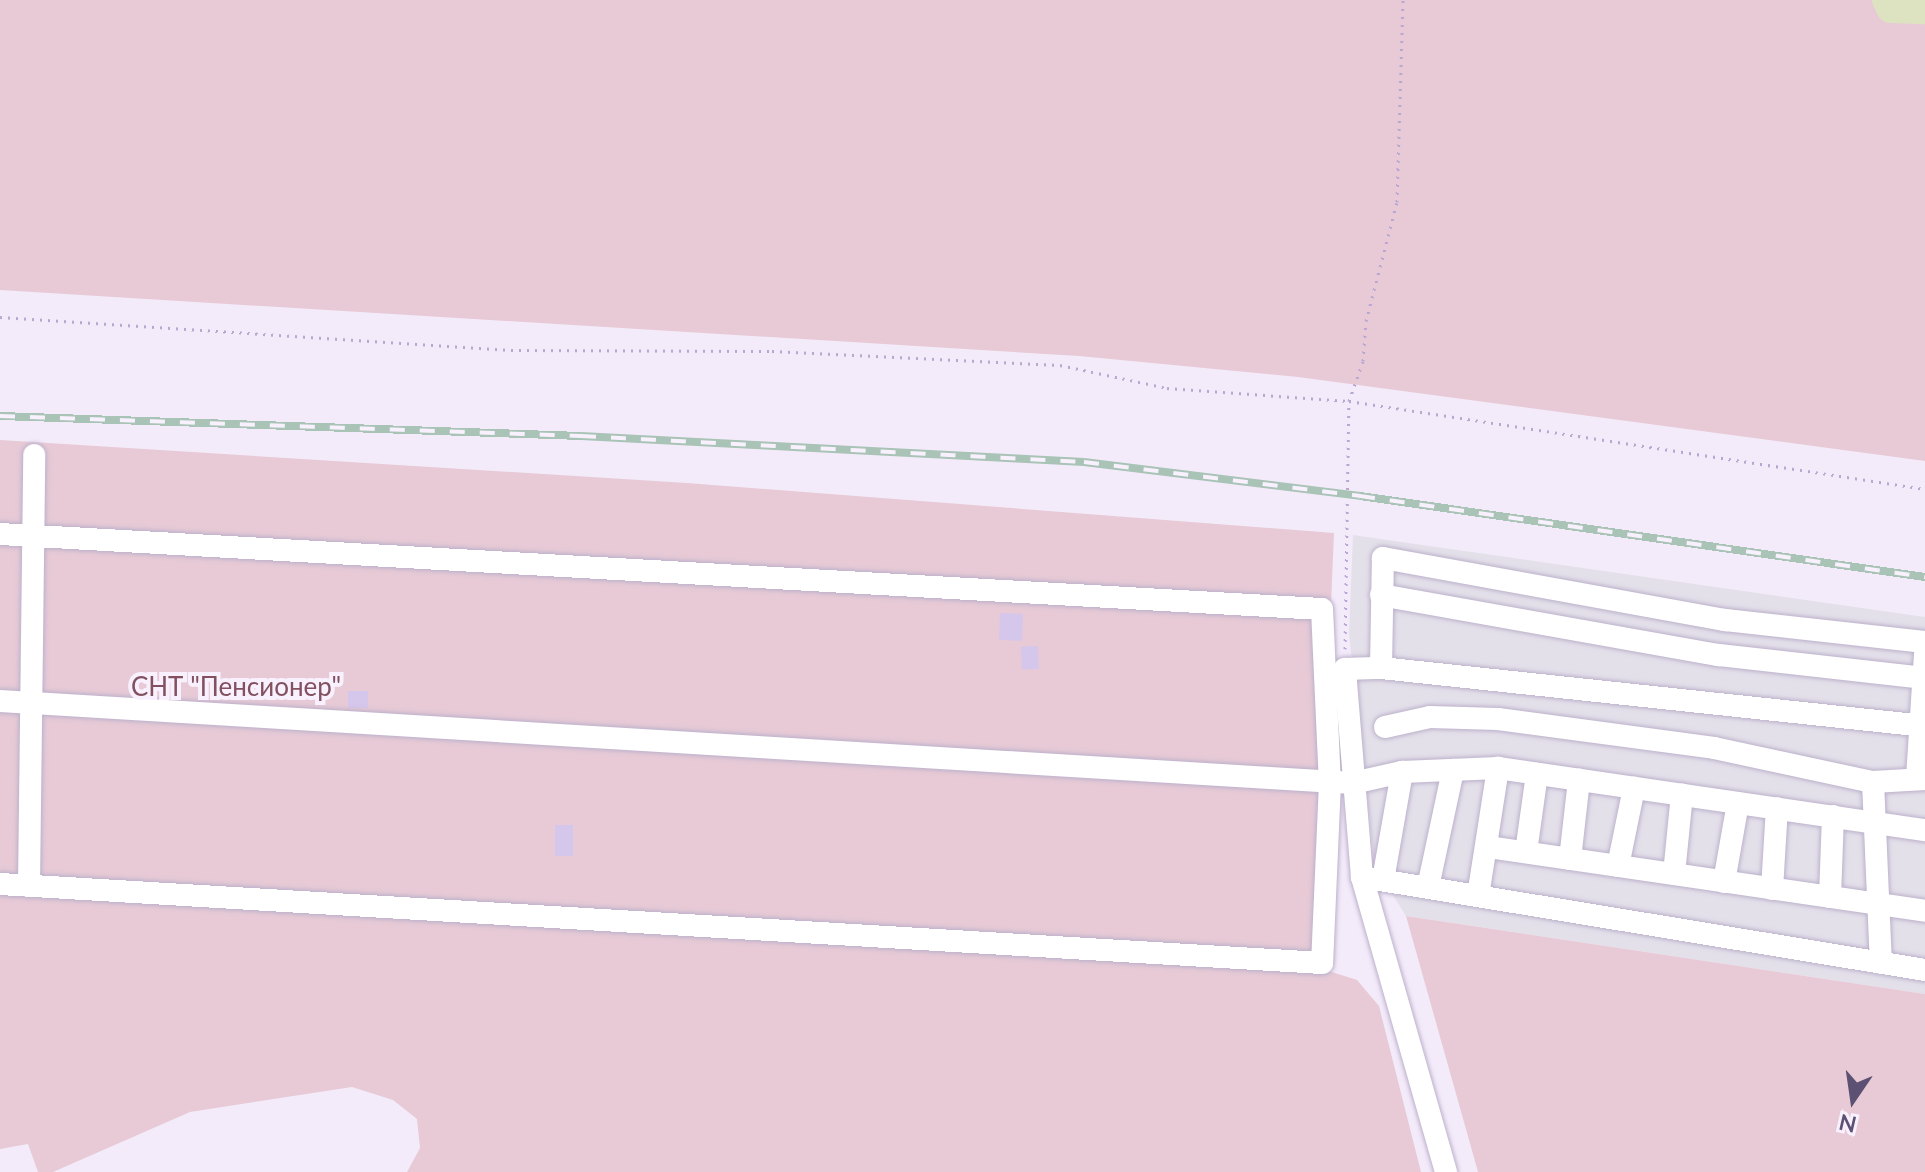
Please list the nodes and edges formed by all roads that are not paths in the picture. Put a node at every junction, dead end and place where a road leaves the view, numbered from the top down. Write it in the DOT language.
graph roads {
  1 [pos="34,455"];
  2 [pos="0,534"];
  3 [pos="33,536"];
  4 [pos="1381,595"];
  5 [pos="1925,642"];
  6 [pos="1925,653"];
  7 [pos="1381,668"];
  8 [pos="1925,678"];
  9 [pos="0,701"];
  10 [pos="31,703"];
  11 [pos="1924,726"];
  12 [pos="1385,727"];
  13 [pos="1498,768"];
  14 [pos="1453,770"];
  15 [pos="1402,772"];
  16 [pos="1537,774"];
  17 [pos="1921,779"];
  18 [pos="1579,780"];
  19 [pos="1330,782"];
  20 [pos="1873,782"];
  21 [pos="1353,783"];
  22 [pos="1634,788"];
  23 [pos="1682,794"];
  24 [pos="1738,803"];
  25 [pos="1777,808"];
  26 [pos="1833,816"];
  27 [pos="1878,823"];
  28 [pos="1925,830"];
  29 [pos="1488,847"];
  30 [pos="1526,852"];
  31 [pos="1570,859"];
  32 [pos="1618,866"];
  33 [pos="1674,874"];
  34 [pos="1372,878"];
  35 [pos="1724,882"];
  36 [pos="0,884"];
  37 [pos="29,886"];
  38 [pos="1428,887"];
  39 [pos="1772,889"];
  40 [pos="1478,896"];
  41 [pos="1830,897"];
  42 [pos="1882,905"];
  43 [pos="1925,911"];
  44 [pos="1881,963"];
  45 [pos="1925,970"];
  46 [pos="1446,1172"];
  1 -- 3 [label="street"];
  2 -- 3 [label="street"];
  3 -- 10 [label="street"];
  3 -- 19 [label="street"];
  4 -- 5 [label="street"];
  4 -- 7 [label="street"];
  4 -- 8 [label="street"];
  6 -- 8 [label="street"];
  7 -- 11 [label="street"];
  7 -- 21 [label="street"];
  8 -- 11 [label="street"];
  9 -- 10 [label="street"];
  10 -- 19 [label="street"];
  10 -- 37 [label="street"];
  11 -- 17 [label="street"];
  12 -- 20 [label="street"];
  13 -- 14 [label="street"];
  13 -- 16 [label="street"];
  13 -- 29 [label="street"];
  14 -- 15 [label="street"];
  14 -- 38 [label="street"];
  15 -- 21 [label="street"];
  15 -- 34 [label="street"];
  16 -- 18 [label="street"];
  16 -- 30 [label="street"];
  17 -- 20 [label="street"];
  18 -- 22 [label="street"];
  18 -- 31 [label="street"];
  19 -- 21 [label="street"];
  19 -- 37 [label="street"];
  20 -- 27 [label="street"];
  21 -- 34 [label="street"];
  22 -- 23 [label="street"];
  22 -- 32 [label="street"];
  23 -- 24 [label="street"];
  23 -- 33 [label="street"];
  24 -- 25 [label="street"];
  24 -- 35 [label="street"];
  25 -- 26 [label="street"];
  25 -- 39 [label="street"];
  26 -- 27 [label="street"];
  26 -- 41 [label="street"];
  27 -- 28 [label="street"];
  27 -- 42 [label="street"];
  29 -- 30 [label="street"];
  29 -- 40 [label="street"];
  30 -- 31 [label="street"];
  31 -- 32 [label="street"];
  32 -- 33 [label="street"];
  33 -- 35 [label="street"];
  34 -- 38 [label="street"];
  34 -- 46 [label="street"];
  35 -- 39 [label="street"];
  36 -- 37 [label="street"];
  38 -- 40 [label="street"];
  39 -- 41 [label="street"];
  40 -- 44 [label="street"];
  41 -- 42 [label="street"];
  42 -- 43 [label="street"];
  42 -- 44 [label="street"];
  44 -- 45 [label="street"];
}
